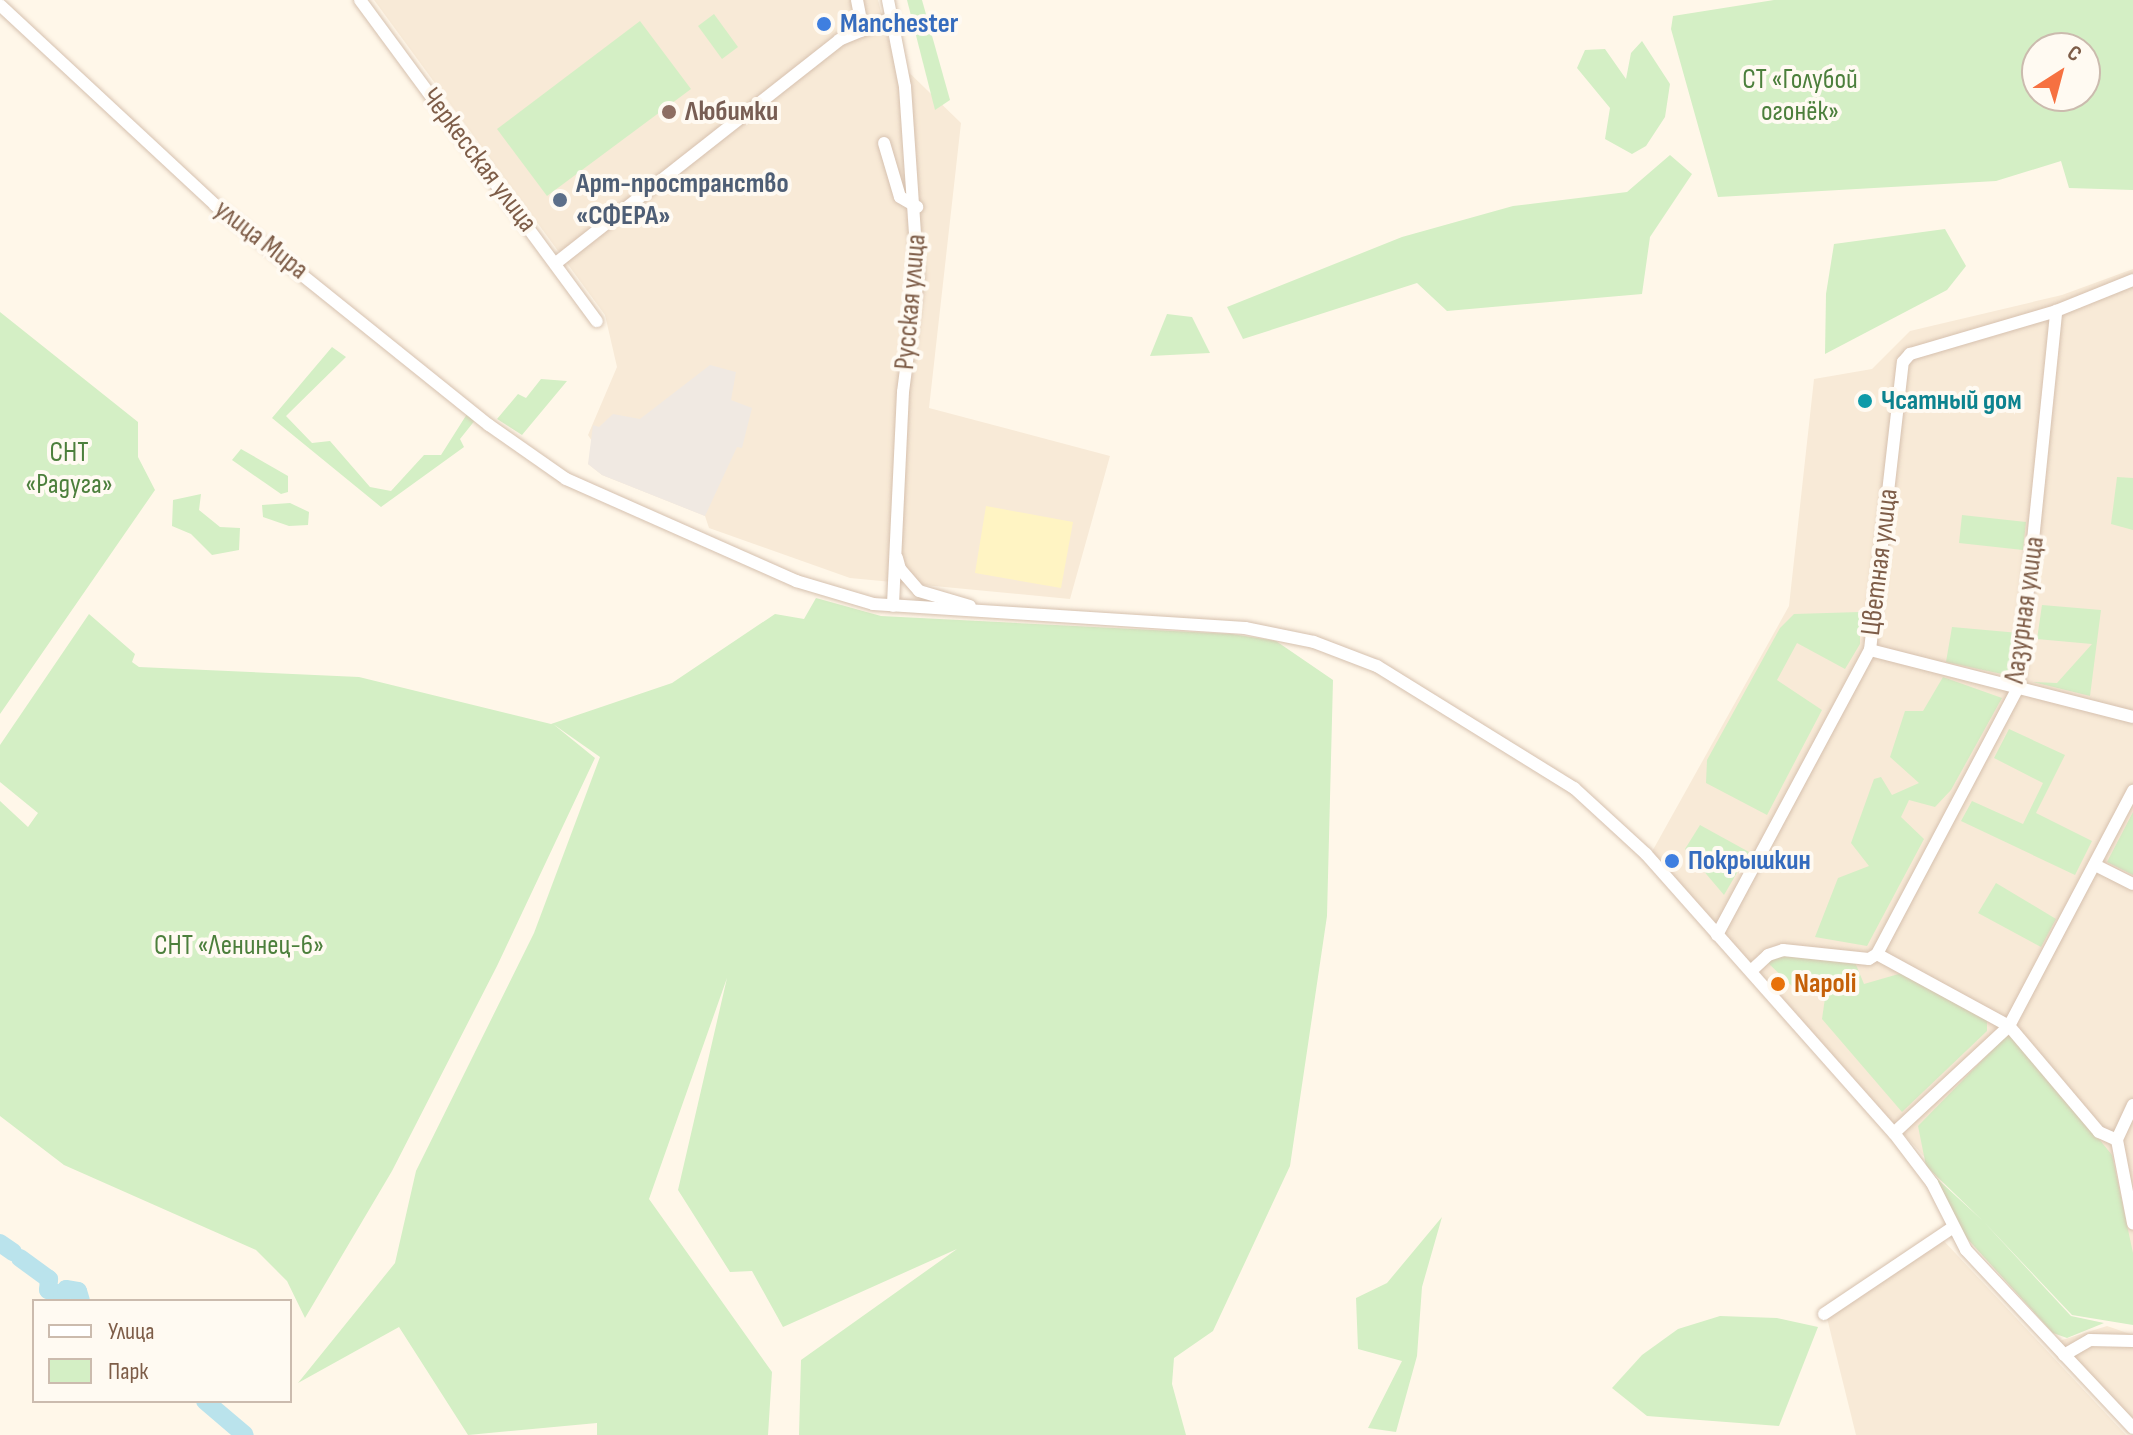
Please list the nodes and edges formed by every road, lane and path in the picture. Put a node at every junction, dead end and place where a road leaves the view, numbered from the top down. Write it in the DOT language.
graph roads {
  1 [pos="360,0"];
  2 [pos="857,0"];
  3 [pos="888,0"];
  4 [pos="0,5"];
  5 [pos="892,18"];
  6 [pos="863,30"];
  7 [pos="884,143"];
  8 [pos="917,207"];
  9 [pos="556,263"];
  10 [pos="2133,280"];
  11 [pos="2056,311"];
  12 [pos="597,321"];
  13 [pos="893,538"];
  14 [pos="893,606"];
  15 [pos="992,612"];
  16 [pos="1870,650"];
  17 [pos="2018,688"];
  18 [pos="2133,717"];
  19 [pos="2133,791"];
  20 [pos="2095,865"];
  21 [pos="2133,884"];
  22 [pos="1717,935"];
  23 [pos="1877,954"];
  24 [pos="1751,971"];
  25 [pos="2009,1026"];
  26 [pos="2133,1105"];
  27 [pos="1894,1133"];
  28 [pos="2117,1140"];
  29 [pos="2133,1223"];
  30 [pos="1952,1228"];
  31 [pos="1824,1314"];
  32 [pos="2133,1341"];
  33 [pos="2064,1355"];
  34 [pos="2133,1428"];
  1 -- 9 [label="street, Черкесская улица"];
  2 -- 6 [label="street"];
  3 -- 5 [label="street, Русская улица"];
  4 -- 14 [label="street, улица Мира"];
  5 -- 6 [label="street"];
  5 -- 8 [label="street, Русская улица"];
  6 -- 9 [label="street"];
  7 -- 8 [label="street"];
  8 -- 13 [label="street, Русская улица"];
  9 -- 12 [label="street, Черкесская улица"];
  10 -- 11 [label="street"];
  11 -- 16 [label="street, Цветная улица"];
  11 -- 17 [label="street, Лазурная улица"];
  13 -- 14 [label="street, Русская улица"];
  13 -- 15 [label="street"];
  14 -- 15 [label="street, улица Мира"];
  15 -- 22 [label="street"];
  16 -- 17 [label="street"];
  16 -- 22 [label="street, Цветная улица"];
  17 -- 18 [label="street"];
  17 -- 23 [label="street, Лазурная улица"];
  19 -- 20 [label="street"];
  20 -- 21 [label="street"];
  20 -- 25 [label="street"];
  22 -- 24 [label="street"];
  23 -- 24 [label="street"];
  23 -- 25 [label="street"];
  24 -- 27 [label="street"];
  25 -- 27 [label="street"];
  25 -- 28 [label="street"];
  26 -- 28 [label="street"];
  27 -- 30 [label="street"];
  28 -- 29 [label="street"];
  30 -- 31 [label="street"];
  30 -- 33 [label="street"];
  32 -- 33 [label="street"];
  33 -- 34 [label="street"];
}
